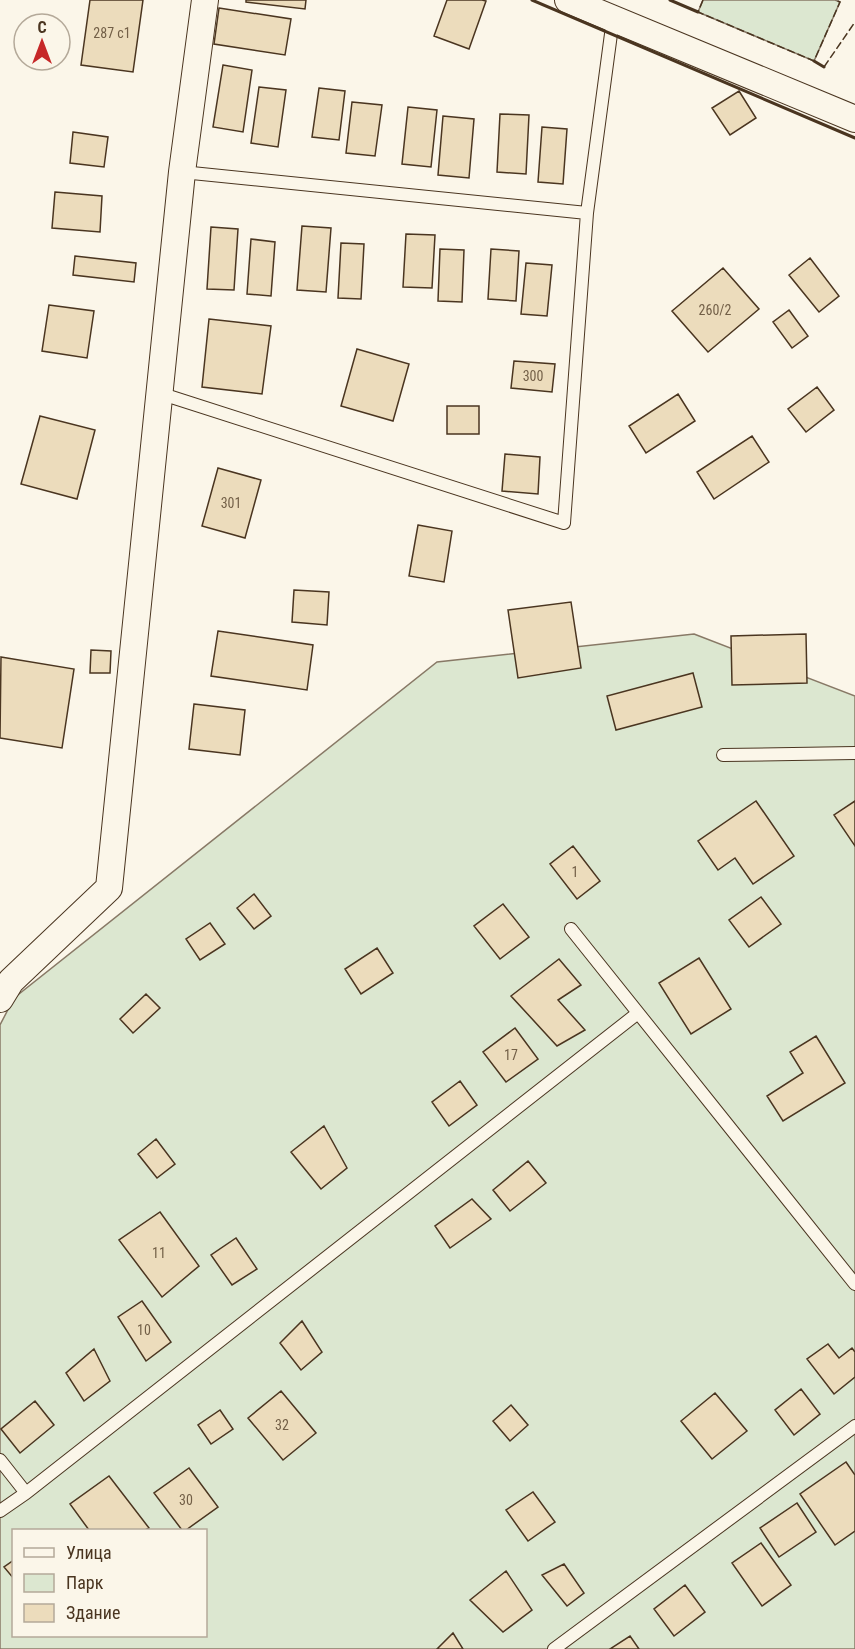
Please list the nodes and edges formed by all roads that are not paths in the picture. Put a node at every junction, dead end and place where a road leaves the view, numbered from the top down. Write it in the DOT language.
graph roads {
  1 [pos="205,0"];
  2 [pos="568,0"];
  3 [pos="613,20"];
  4 [pos="855,119"];
  5 [pos="182,172"];
  6 [pos="588,213"];
  7 [pos="159,393"];
  8 [pos="855,753"];
  9 [pos="723,755"];
  10 [pos="571,929"];
  11 [pos="0,999"];
  12 [pos="638,1013"];
  13 [pos="855,1284"];
  14 [pos="855,1426"];
  15 [pos="0,1460"];
  16 [pos="26,1493"];
  17 [pos="0,1511"];
  18 [pos="554,1649"];
  1 -- 5 [label="street"];
  2 -- 3 [label="street"];
  3 -- 4 [label="street"];
  3 -- 6 [label="lane"];
  5 -- 6 [label="lane"];
  5 -- 7 [label="street"];
  6 -- 7 [label="lane"];
  7 -- 11 [label="street"];
  8 -- 9 [label="lane"];
  10 -- 12 [label="lane"];
  12 -- 13 [label="lane"];
  12 -- 16 [label="lane"];
  14 -- 18 [label="lane"];
  15 -- 16 [label="lane"];
  16 -- 17 [label="lane"];
}
